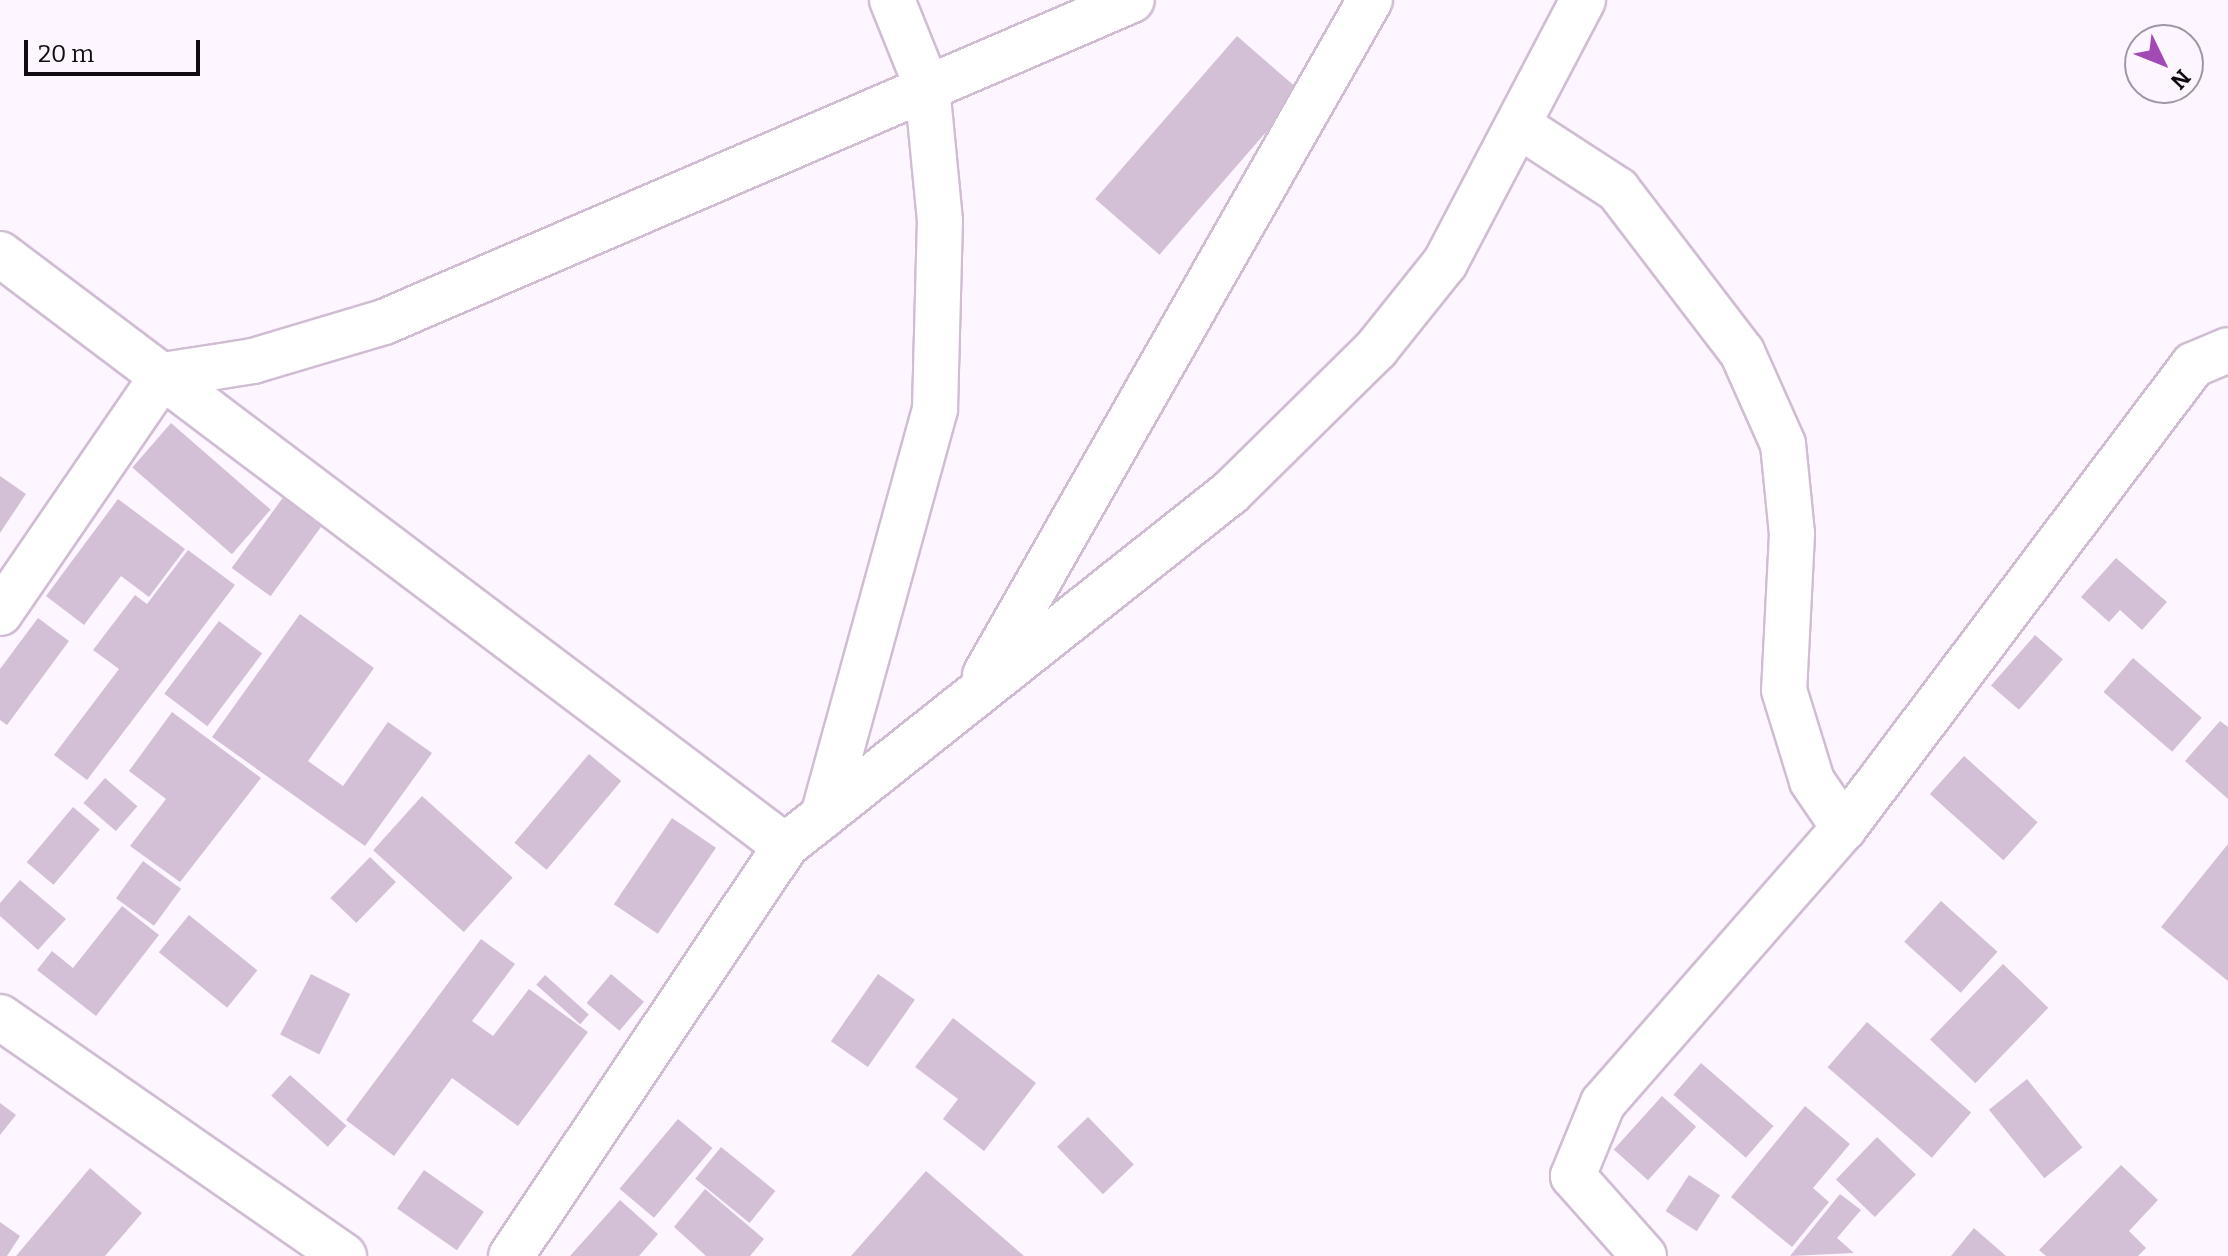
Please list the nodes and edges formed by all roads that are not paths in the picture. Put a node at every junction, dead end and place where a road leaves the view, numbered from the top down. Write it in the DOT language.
graph roads {
  1 [pos="892,0"];
  2 [pos="1132,0"];
  3 [pos="1370,0"];
  4 [pos="1583,0"];
  5 [pos="927,87"];
  6 [pos="1518,125"];
  7 [pos="0,254"];
  8 [pos="2228,350"];
  9 [pos="163,375"];
  10 [pos="0,613"];
  11 [pos="971,699"];
  12 [pos="823,816"];
  13 [pos="1844,828"];
  14 [pos="785,846"];
  15 [pos="0,1017"];
  16 [pos="344,1256"];
  17 [pos="511,1256"];
  18 [pos="1644,1256"];
  1 -- 5 [label="street"];
  2 -- 5 [label="street"];
  3 -- 11 [label="street"];
  4 -- 6 [label="street"];
  5 -- 9 [label="street"];
  5 -- 12 [label="street"];
  6 -- 11 [label="street"];
  6 -- 13 [label="street"];
  7 -- 9 [label="street"];
  8 -- 13 [label="street"];
  9 -- 10 [label="street"];
  9 -- 14 [label="street"];
  11 -- 12 [label="street"];
  12 -- 14 [label="street"];
  13 -- 18 [label="street"];
  14 -- 17 [label="street"];
  15 -- 16 [label="street"];
}
